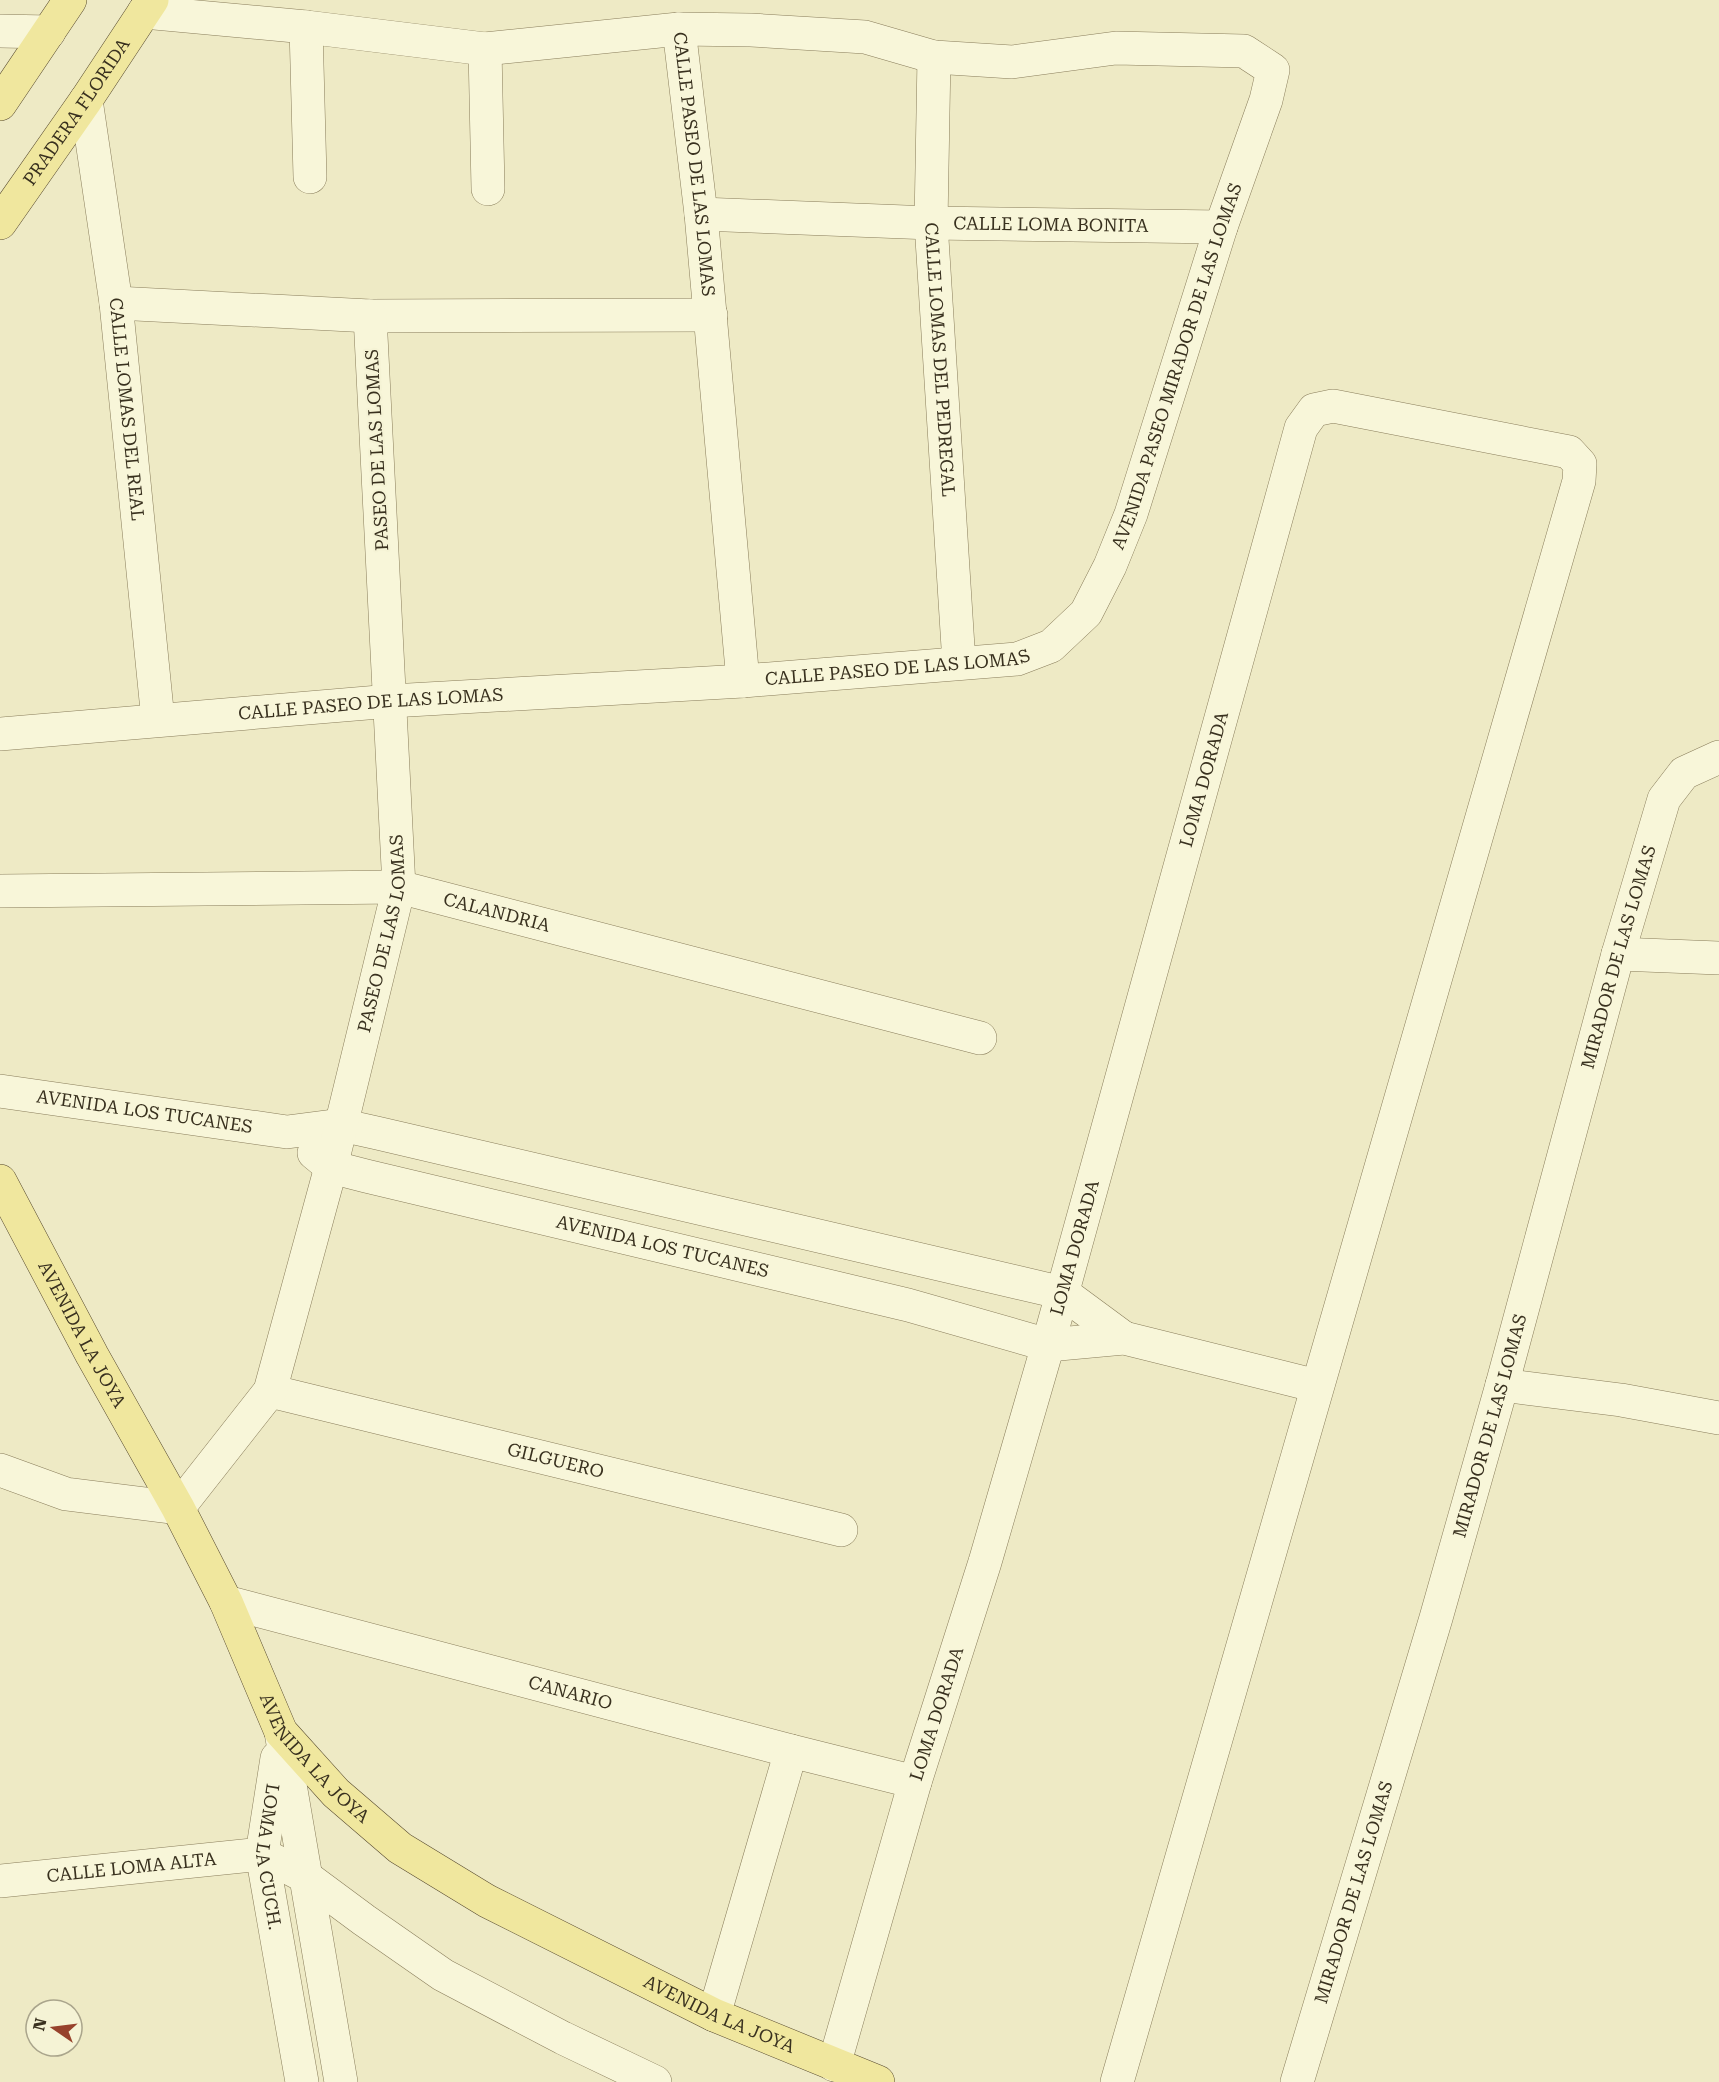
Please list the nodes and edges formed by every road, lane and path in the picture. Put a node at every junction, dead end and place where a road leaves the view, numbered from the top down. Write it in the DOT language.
graph roads {
  1 [pos="70,0"];
  2 [pos="148,6"];
  3 [pos="306,27"];
  4 [pos="679,29"];
  5 [pos="0,31"];
  6 [pos="49,32"];
  7 [pos="485,49"];
  8 [pos="934,57"];
  9 [pos="86,100"];
  10 [pos="0,104"];
  11 [pos="310,177"];
  12 [pos="488,189"];
  13 [pos="701,214"];
  14 [pos="0,223"];
  15 [pos="931,223"];
  16 [pos="1221,227"];
  17 [pos="116,303"];
  18 [pos="711,315"];
  19 [pos="370,316"];
  20 [pos="1051,646"];
  21 [pos="959,663"];
  22 [pos="743,681"];
  23 [pos="391,701"];
  24 [pos="158,720"];
  25 [pos="0,734"];
  26 [pos="1719,757"];
  27 [pos="399,887"];
  28 [pos="0,891"];
  29 [pos="1618,954"];
  30 [pos="1719,958"];
  31 [pos="980,1038"];
  32 [pos="0,1090"];
  33 [pos="340,1125"];
  34 [pos="287,1132"];
  35 [pos="331,1167"];
  36 [pos="0,1181"];
  37 [pos="1063,1293"];
  38 [pos="1124,1338"];
  39 [pos="1048,1345"];
  40 [pos="1502,1385"];
  41 [pos="1317,1386"];
  42 [pos="270,1391"];
  43 [pos="1719,1419"];
  44 [pos="0,1470"];
  45 [pos="178,1508"];
  46 [pos="841,1530"];
  47 [pos="226,1602"];
  48 [pos="281,1732"];
  49 [pos="791,1751"];
  50 [pos="915,1782"];
  51 [pos="262,1854"];
  52 [pos="306,1877"];
  53 [pos="0,1881"];
  54 [pos="714,2015"];
  55 [pos="834,2065"];
  56 [pos="302,2082"];
  57 [pos="341,2082"];
  58 [pos="655,2082"];
  59 [pos="878,2082"];
  60 [pos="1118,2082"];
  61 [pos="1296,2082"];
  1 -- 6 [label="main road"];
  2 -- 3 [label="street, CALLE PASEO DE LAS LOMAS"];
  2 -- 9 [label="main road, PRADERA FLORIDA"];
  3 -- 7 [label="street, CALLE PASEO DE LAS LOMAS"];
  3 -- 11 [label="street"];
  4 -- 7 [label="street, CALLE PASEO DE LAS LOMAS"];
  4 -- 8 [label="street"];
  4 -- 13 [label="street, CALLE PASEO DE LAS LOMAS"];
  5 -- 6 [label="street"];
  6 -- 10 [label="main road"];
  7 -- 12 [label="street"];
  8 -- 15 [label="street, CALLE LOMAS DEL PEDREGAL"];
  8 -- 16 [label="street, AVENIDA PASEO MIRADOR DE LAS LOMAS"];
  9 -- 14 [label="main road, PRADERA FLORIDA"];
  9 -- 17 [label="street, CALLE LOMAS DEL REAL"];
  13 -- 15 [label="street, CALLE LOMA BONITA"];
  13 -- 18 [label="street, CALLE PASEO DE LAS LOMAS"];
  15 -- 16 [label="street, CALLE LOMA BONITA"];
  15 -- 21 [label="street, CALLE LOMAS DEL PEDREGAL"];
  16 -- 20 [label="street, AVENIDA PASEO MIRADOR DE LAS LOMAS"];
  17 -- 19 [label="street, CALLE PASEO DE LAS LOMAS"];
  17 -- 24 [label="street, CALLE LOMAS DEL REAL"];
  18 -- 19 [label="street, CALLE PASEO DE LAS LOMAS"];
  18 -- 22 [label="street, CALLE PASEO DE LAS LOMAS"];
  19 -- 23 [label="street, PASEO DE LAS LOMAS"];
  20 -- 21 [label="street, CALLE PASEO DE LAS LOMAS"];
  21 -- 22 [label="street, CALLE PASEO DE LAS LOMAS"];
  22 -- 23 [label="street, CALLE PASEO DE LAS LOMAS"];
  23 -- 24 [label="street, CALLE PASEO DE LAS LOMAS"];
  23 -- 27 [label="street, PASEO DE LAS LOMAS"];
  24 -- 25 [label="street, CALLE PASEO DE LAS LOMAS"];
  26 -- 29 [label="street, MIRADOR DE LAS LOMAS"];
  27 -- 28 [label="street, CALANDRIA"];
  27 -- 31 [label="street, CALANDRIA"];
  27 -- 33 [label="street, PASEO DE LAS LOMAS"];
  29 -- 30 [label="street"];
  29 -- 40 [label="street, MIRADOR DE LAS LOMAS"];
  32 -- 34 [label="street, AVENIDA LOS TUCANES"];
  33 -- 34 [label="street, AVENIDA LOS TUCANES"];
  33 -- 35 [label="street, PASEO DE LAS LOMAS"];
  33 -- 37 [label="street, AVENIDA LOS TUCANES"];
  34 -- 35 [label="street, AVENIDA LOS TUCANES"];
  35 -- 39 [label="street, AVENIDA LOS TUCANES"];
  35 -- 42 [label="street, PASEO DE LAS LOMAS"];
  36 -- 45 [label="main road, AVENIDA LA JOYA"];
  37 -- 38 [label="street"];
  37 -- 39 [label="street, LOMA DORADA"];
  37 -- 41 [label="street, LOMA DORADA"];
  38 -- 39 [label="street"];
  38 -- 41 [label="street"];
  39 -- 50 [label="street, LOMA DORADA"];
  40 -- 43 [label="street"];
  40 -- 61 [label="street, MIRADOR DE LAS LOMAS"];
  41 -- 60 [label="street"];
  42 -- 45 [label="street, PASEO DE LAS LOMAS"];
  42 -- 46 [label="street, GILGUERO"];
  44 -- 45 [label="street"];
  45 -- 47 [label="main road, AVENIDA LA JOYA"];
  47 -- 48 [label="main road, AVENIDA LA JOYA"];
  47 -- 49 [label="street, CANARIO"];
  48 -- 51 [label="street, LOMA LA CUCH."];
  48 -- 52 [label="street, LOMA LA CUCH."];
  48 -- 54 [label="main road, AVENIDA LA JOYA"];
  49 -- 50 [label="street, CANARIO"];
  49 -- 54 [label="street"];
  50 -- 55 [label="street, LOMA DORADA"];
  51 -- 52 [label="street"];
  51 -- 53 [label="street, CALLE LOMA ALTA"];
  51 -- 56 [label="street, LOMA LA CUCH."];
  52 -- 57 [label="street, LOMA LA CUCH."];
  52 -- 58 [label="street"];
  54 -- 55 [label="main road, AVENIDA LA JOYA"];
  55 -- 59 [label="main road, AVENIDA LA JOYA"];
}
